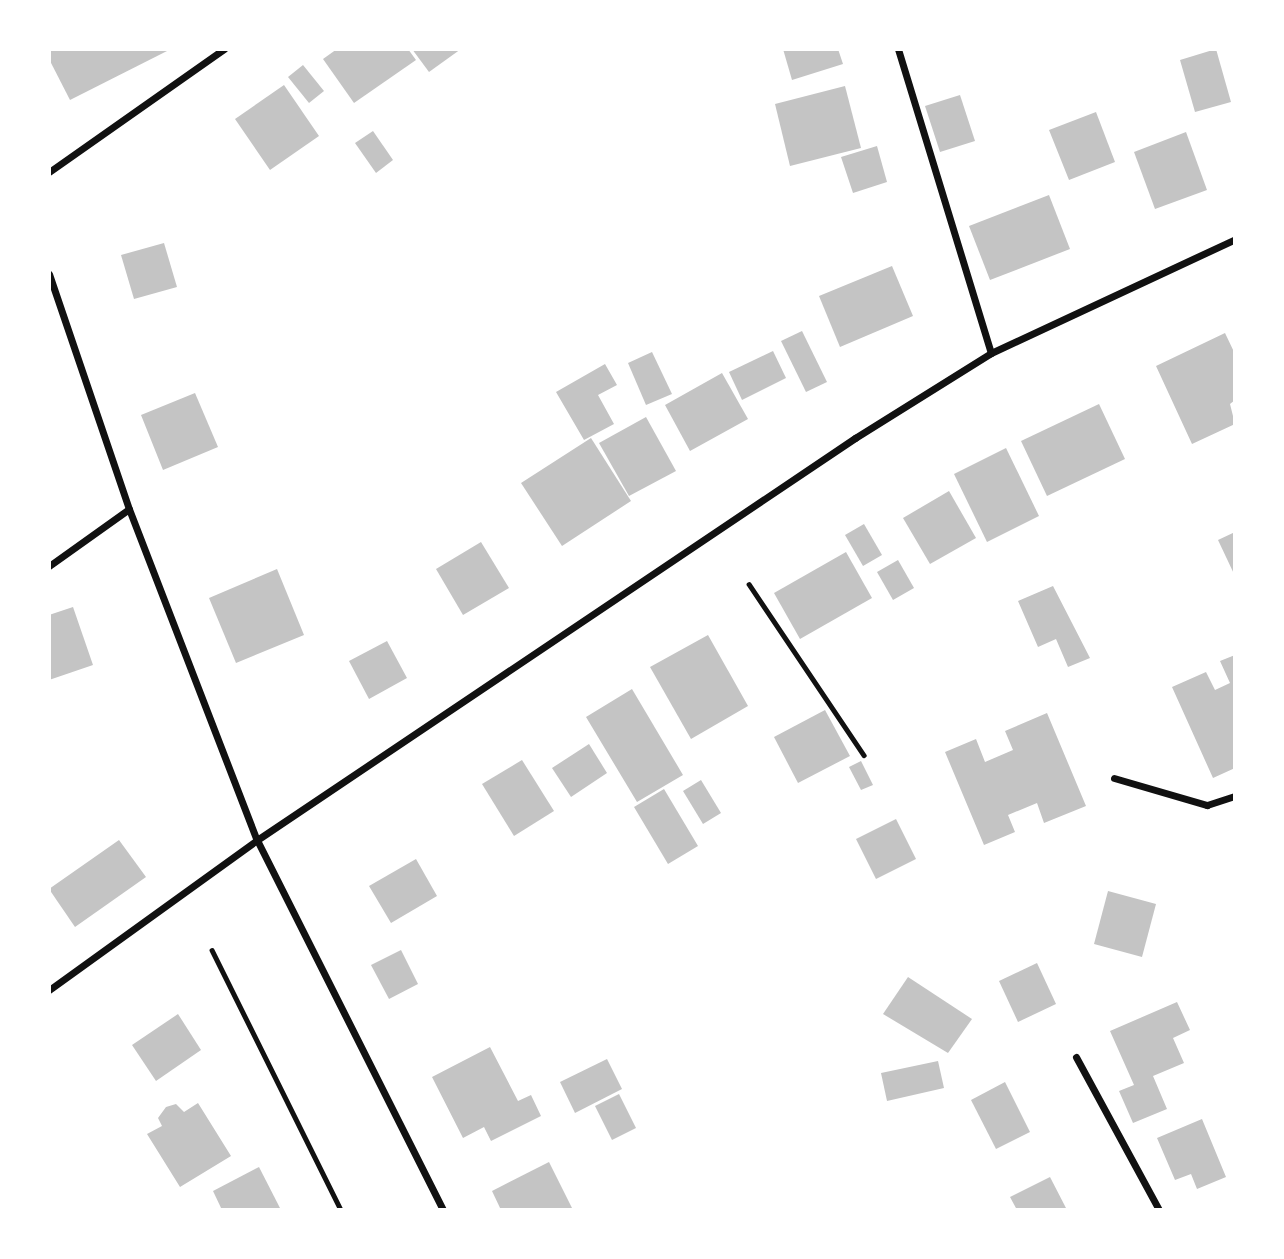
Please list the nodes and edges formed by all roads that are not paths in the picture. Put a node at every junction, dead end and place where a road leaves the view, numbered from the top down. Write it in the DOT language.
graph roads {
  1 [pos="224,49"];
  2 [pos="898,49"];
  3 [pos="49,172"];
  4 [pos="1235,239"];
  5 [pos="49,274"];
  6 [pos="991,353"];
  7 [pos="129,509"];
  8 [pos="49,566"];
  9 [pos="1114,778"];
  10 [pos="1235,796"];
  11 [pos="257,841"];
  12 [pos="49,990"];
  13 [pos="1076,1057"];
  14 [pos="443,1210"];
  15 [pos="1159,1210"];
  1 -- 3 [label="street"];
  2 -- 6 [label="street"];
  4 -- 6 [label="street"];
  5 -- 7 [label="street"];
  6 -- 11 [label="street"];
  7 -- 8 [label="street"];
  7 -- 11 [label="street"];
  9 -- 10 [label="street"];
  11 -- 12 [label="street"];
  11 -- 14 [label="street"];
  13 -- 15 [label="street"];
}
